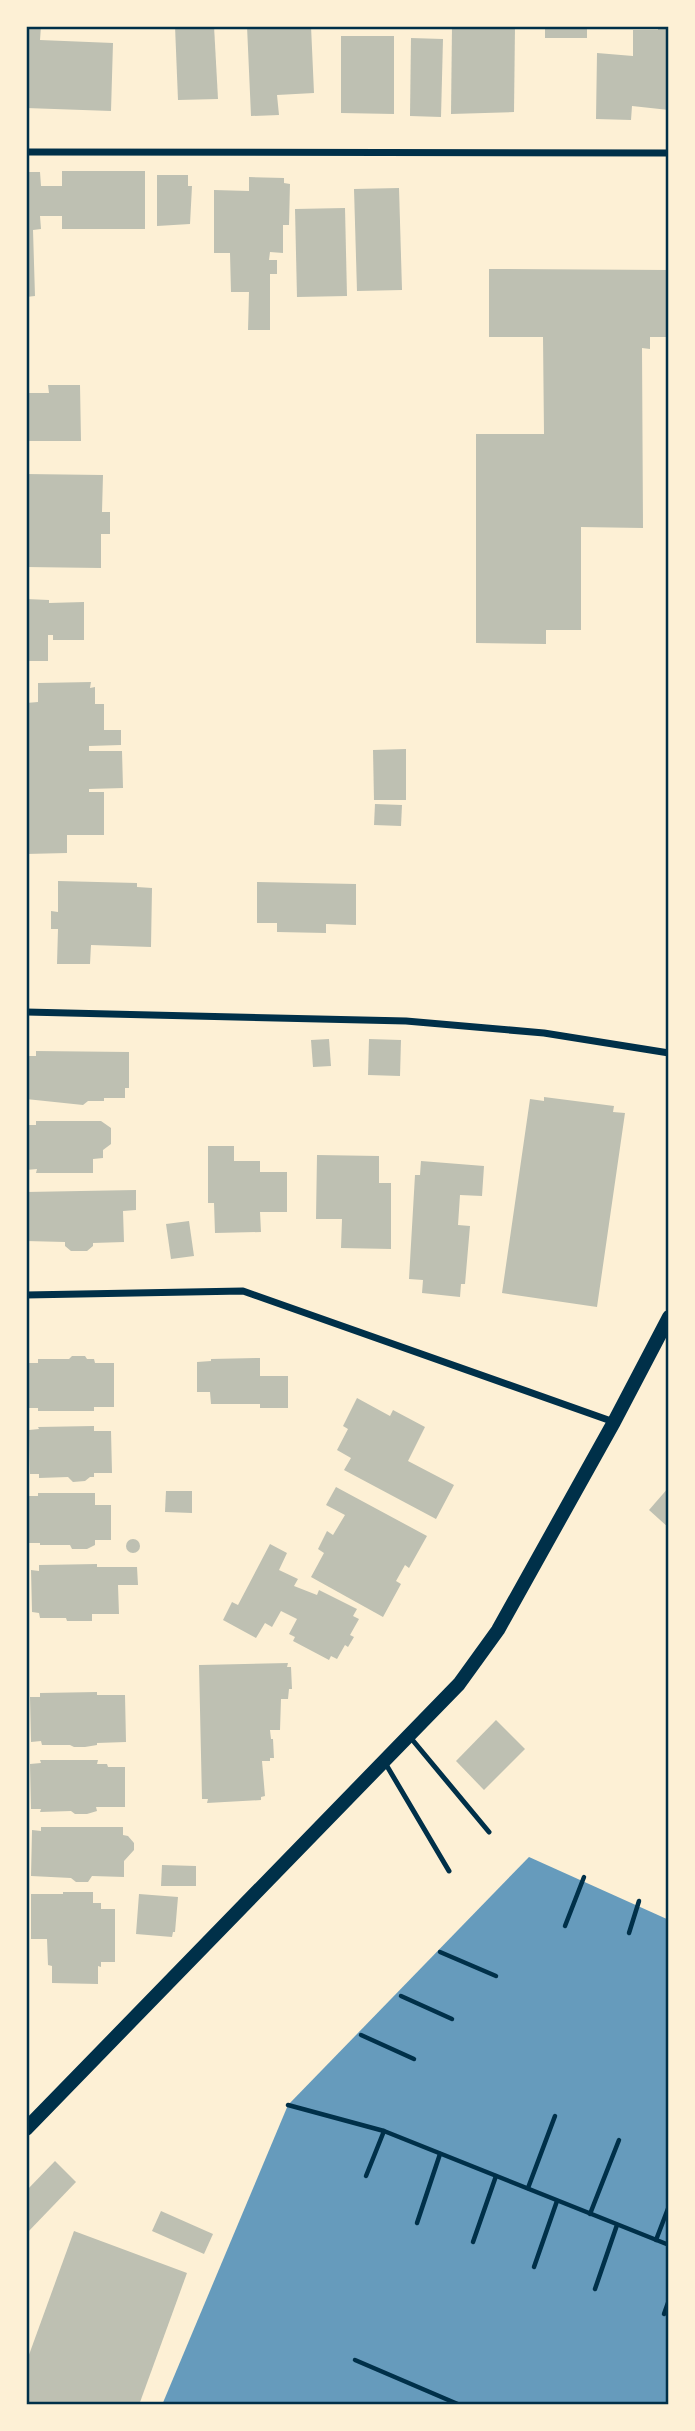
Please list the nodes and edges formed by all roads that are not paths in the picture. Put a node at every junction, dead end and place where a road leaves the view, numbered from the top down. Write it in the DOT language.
graph roads {
  1 [pos="26,152"];
  2 [pos="669,153"];
  3 [pos="26,1012"];
  4 [pos="669,1053"];
  5 [pos="26,1295"];
  6 [pos="669,1317"];
  7 [pos="614,1422"];
  8 [pos="409,1735"];
  9 [pos="384,1761"];
  10 [pos="489,1832"];
  11 [pos="449,1871"];
  12 [pos="26,2129"];
  1 -- 2 [label="street"];
  3 -- 4 [label="street"];
  5 -- 7 [label="street"];
  6 -- 7 [label="main road"];
  7 -- 8 [label="main road"];
  8 -- 9 [label="main road"];
  8 -- 10 [label="lane"];
  9 -- 11 [label="lane"];
  9 -- 12 [label="main road"];
}
